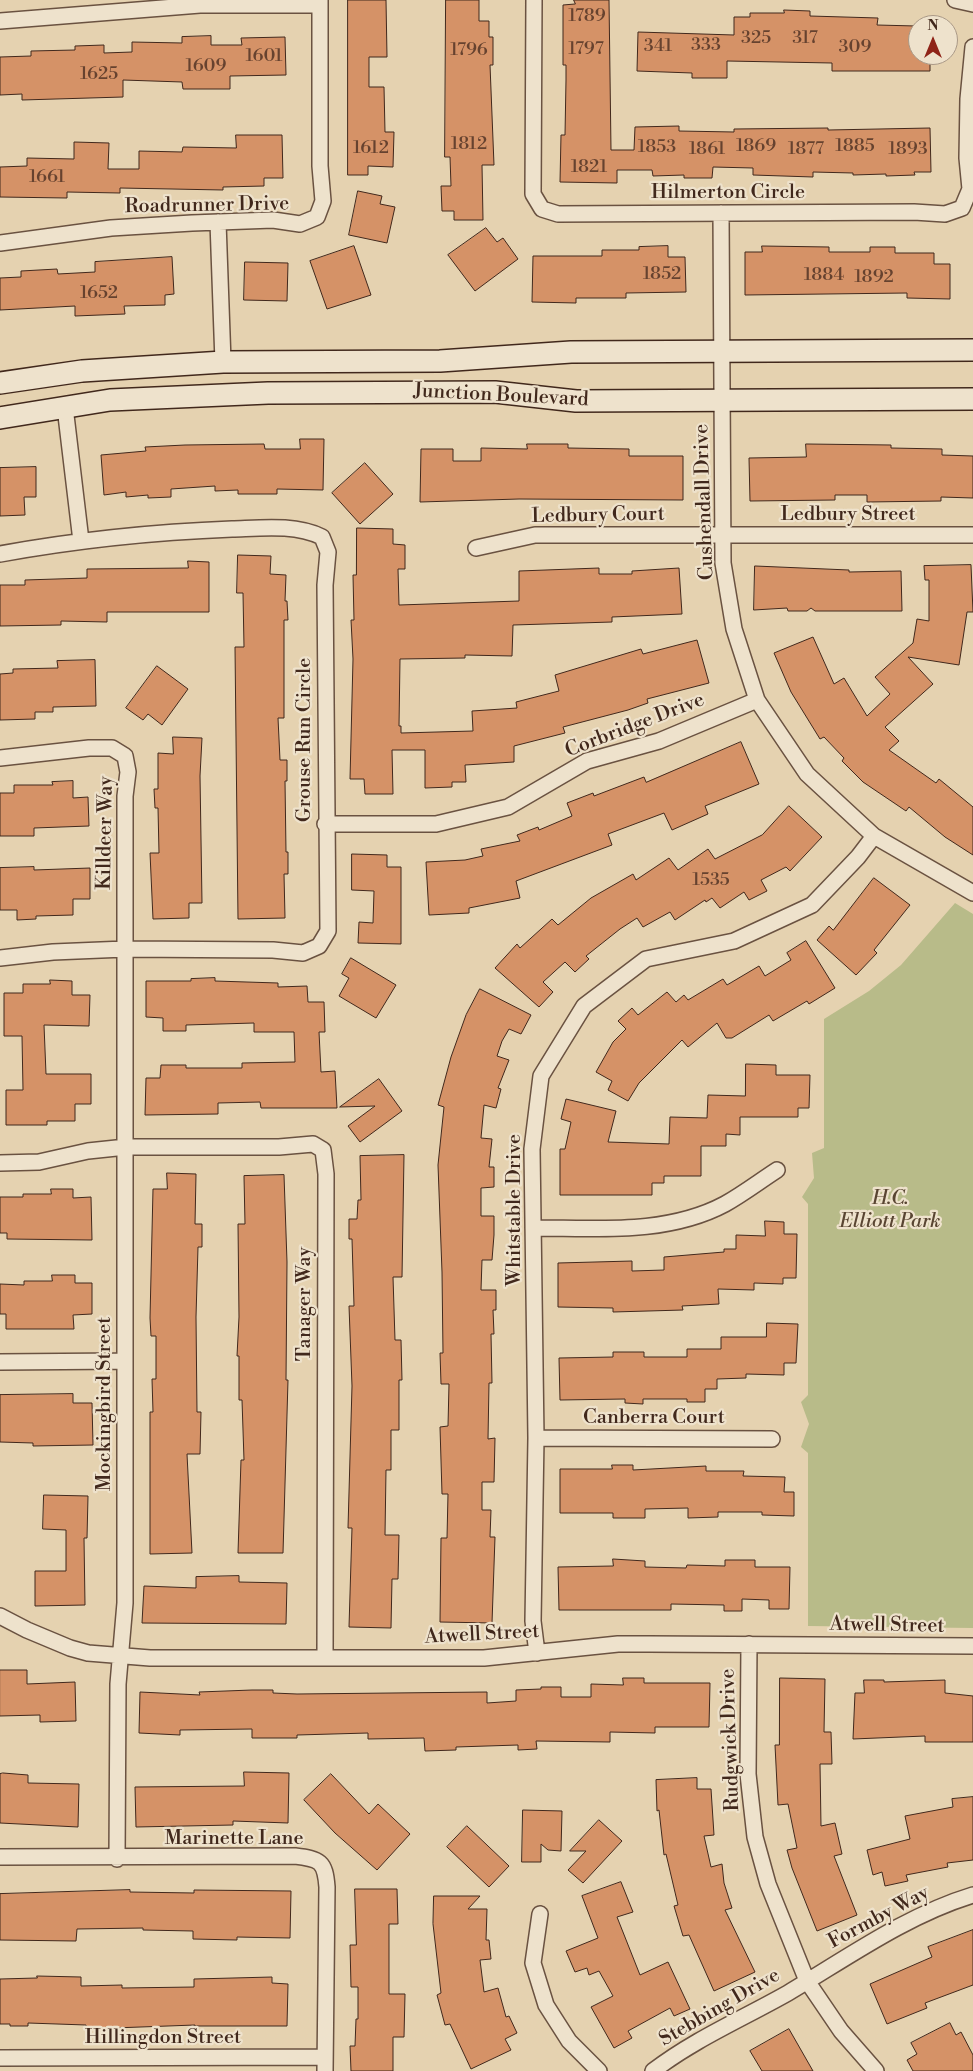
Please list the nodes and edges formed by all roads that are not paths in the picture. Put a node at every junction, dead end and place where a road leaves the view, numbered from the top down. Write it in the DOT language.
graph roads {
  1 [pos="534,0"];
  2 [pos="955,0"];
  3 [pos="320,2"];
  4 [pos="973,4"];
  5 [pos="0,21"];
  6 [pos="973,47"];
  7 [pos="722,213"];
  8 [pos="218,222"];
  9 [pos="0,242"];
  10 [pos="973,350"];
  11 [pos="722,352"];
  12 [pos="223,362"];
  13 [pos="0,384"];
  14 [pos="973,399"];
  15 [pos="722,401"];
  16 [pos="65,407"];
  17 [pos="0,418"];
  18 [pos="723,535"];
  19 [pos="973,535"];
  20 [pos="81,541"];
  21 [pos="476,548"];
  22 [pos="0,554"];
  23 [pos="757,700"];
  24 [pos="0,758"];
  25 [pos="325,824"];
  26 [pos="874,836"];
  27 [pos="973,893"];
  28 [pos="125,949"];
  29 [pos="0,958"];
  30 [pos="126,1147"];
  31 [pos="0,1163"];
  32 [pos="777,1170"];
  33 [pos="533,1228"];
  34 [pos="0,1362"];
  35 [pos="125,1362"];
  36 [pos="536,1438"];
  37 [pos="772,1439"];
  38 [pos="0,1616"];
  39 [pos="749,1644"];
  40 [pos="973,1646"];
  41 [pos="537,1654"];
  42 [pos="121,1656"];
  43 [pos="324,1658"];
  44 [pos="0,1857"];
  45 [pos="117,1858"];
  46 [pos="973,1895"];
  47 [pos="540,1914"];
  48 [pos="807,1981"];
  49 [pos="0,2058"];
  50 [pos="325,2064"];
  51 [pos="599,2071"];
  52 [pos="653,2071"];
  53 [pos="876,2071"];
  1 -- 7 [label="street, Hilmerton Circle"];
  2 -- 4 [label="street"];
  3 -- 5 [label="street"];
  3 -- 8 [label="street, Roadrunner Drive"];
  6 -- 7 [label="street, Hilmerton Circle"];
  7 -- 11 [label="street, Cushendall Drive"];
  8 -- 9 [label="street, Roadrunner Drive"];
  8 -- 12 [label="street"];
  10 -- 11 [label="main road, Junction Boulevard"];
  11 -- 12 [label="main road, Junction Boulevard"];
  11 -- 15 [label="street, Cushendall Drive"];
  12 -- 13 [label="main road, Junction Boulevard"];
  14 -- 15 [label="main road, Junction Boulevard"];
  15 -- 16 [label="main road, Junction Boulevard"];
  15 -- 18 [label="street, Cushendall Drive"];
  16 -- 17 [label="main road, Junction Boulevard"];
  16 -- 20 [label="street"];
  18 -- 19 [label="street, Ledbury Street"];
  18 -- 21 [label="street, Ledbury Court"];
  18 -- 23 [label="street, Cushendall Drive"];
  20 -- 22 [label="street, Grouse Run Circle"];
  20 -- 25 [label="street, Grouse Run Circle"];
  23 -- 25 [label="street, Corbridge Drive"];
  23 -- 26 [label="street, Cushendall Drive"];
  24 -- 28 [label="street, Killdeer Way"];
  25 -- 28 [label="street, Grouse Run Circle"];
  26 -- 27 [label="street, Cushendall Drive"];
  26 -- 33 [label="street, Whitstable Drive"];
  28 -- 29 [label="street, Grouse Run Circle"];
  28 -- 30 [label="street, Mockingbird Street"];
  30 -- 31 [label="street"];
  30 -- 35 [label="street, Mockingbird Street"];
  30 -- 43 [label="street, Tanager Way"];
  32 -- 33 [label="street"];
  33 -- 36 [label="street, Whitstable Drive"];
  34 -- 35 [label="street"];
  35 -- 42 [label="street, Mockingbird Street"];
  36 -- 37 [label="street, Canberra Court"];
  36 -- 41 [label="street, Whitstable Drive"];
  38 -- 42 [label="street, Atwell Street"];
  39 -- 40 [label="street, Atwell Street"];
  39 -- 41 [label="street, Atwell Street"];
  39 -- 48 [label="street, Rudgwick Drive"];
  41 -- 43 [label="street, Atwell Street"];
  42 -- 43 [label="street, Atwell Street"];
  42 -- 45 [label="street, Mockingbird Street"];
  44 -- 45 [label="street"];
  45 -- 50 [label="street, Marinette Lane"];
  46 -- 48 [label="street, Formby Way"];
  47 -- 51 [label="street"];
  48 -- 52 [label="street, Stebbing Drive"];
  48 -- 53 [label="street, Rudgwick Drive"];
  49 -- 50 [label="street, Hillingdon Street"];
}
